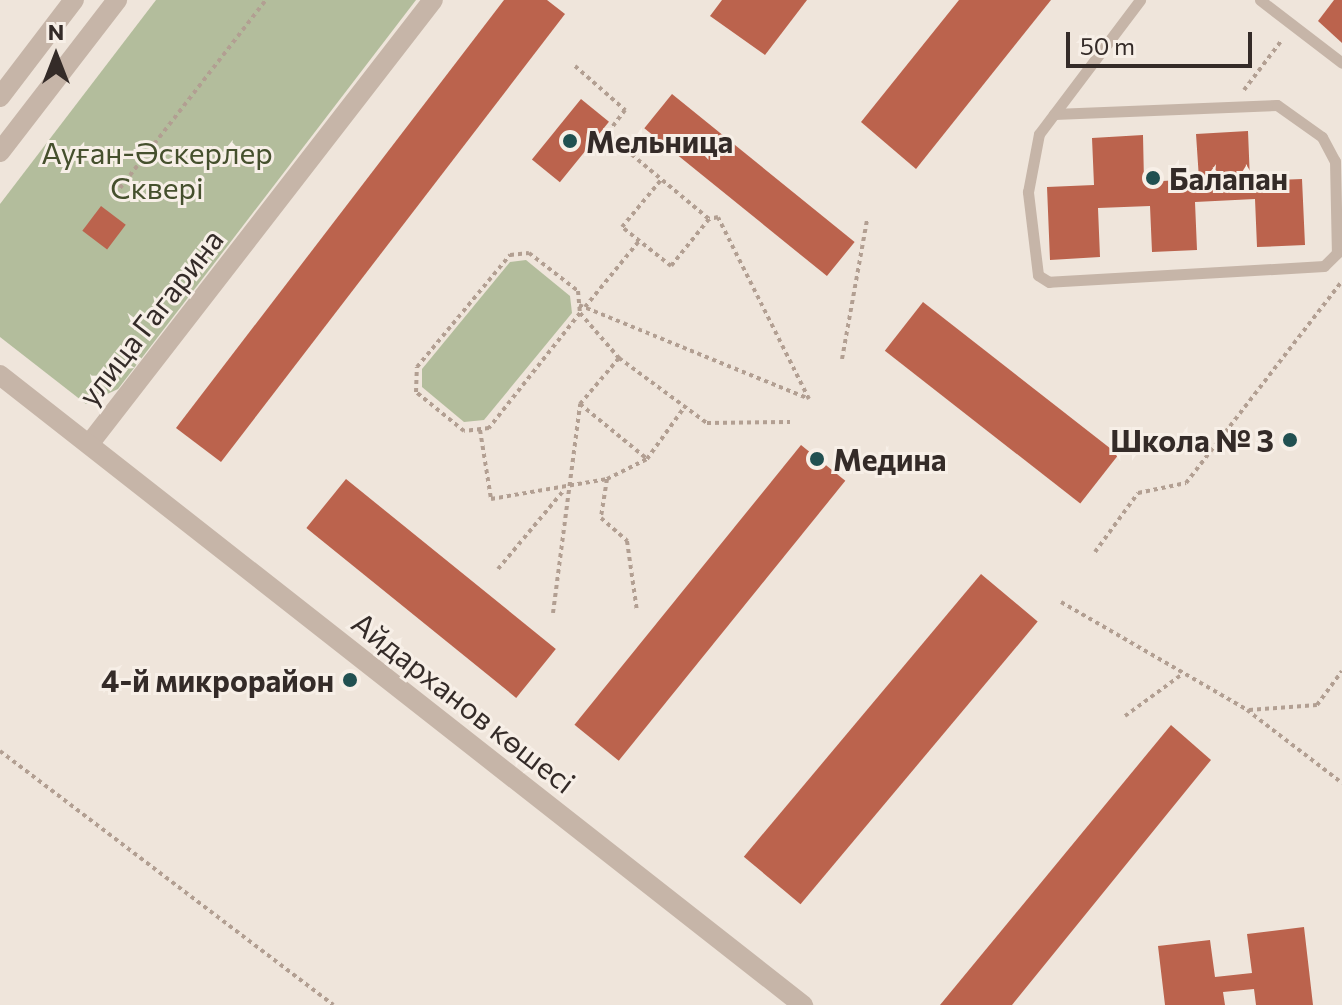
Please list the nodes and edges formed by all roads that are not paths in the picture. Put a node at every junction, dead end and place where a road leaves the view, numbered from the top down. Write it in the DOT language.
graph roads {
  1 [pos="74,0"];
  2 [pos="117,0"];
  3 [pos="433,0"];
  4 [pos="1140,0"];
  5 [pos="1260,0"];
  6 [pos="1342,63"];
  7 [pos="0,97"];
  8 [pos="1054,114"];
  9 [pos="0,152"];
  10 [pos="0,375"];
  11 [pos="90,443"];
  12 [pos="803,1005"];
  1 -- 7 [label="street"];
  2 -- 9 [label="street"];
  3 -- 11 [label="street, улица Гагарина"];
  4 -- 8 [label="lane"];
  5 -- 6 [label="lane"];
  8 -- 8 [label="lane"];
  10 -- 11 [label="street, Айдарханов көшесі"];
  11 -- 12 [label="street, Айдарханов көшесі"];
}
